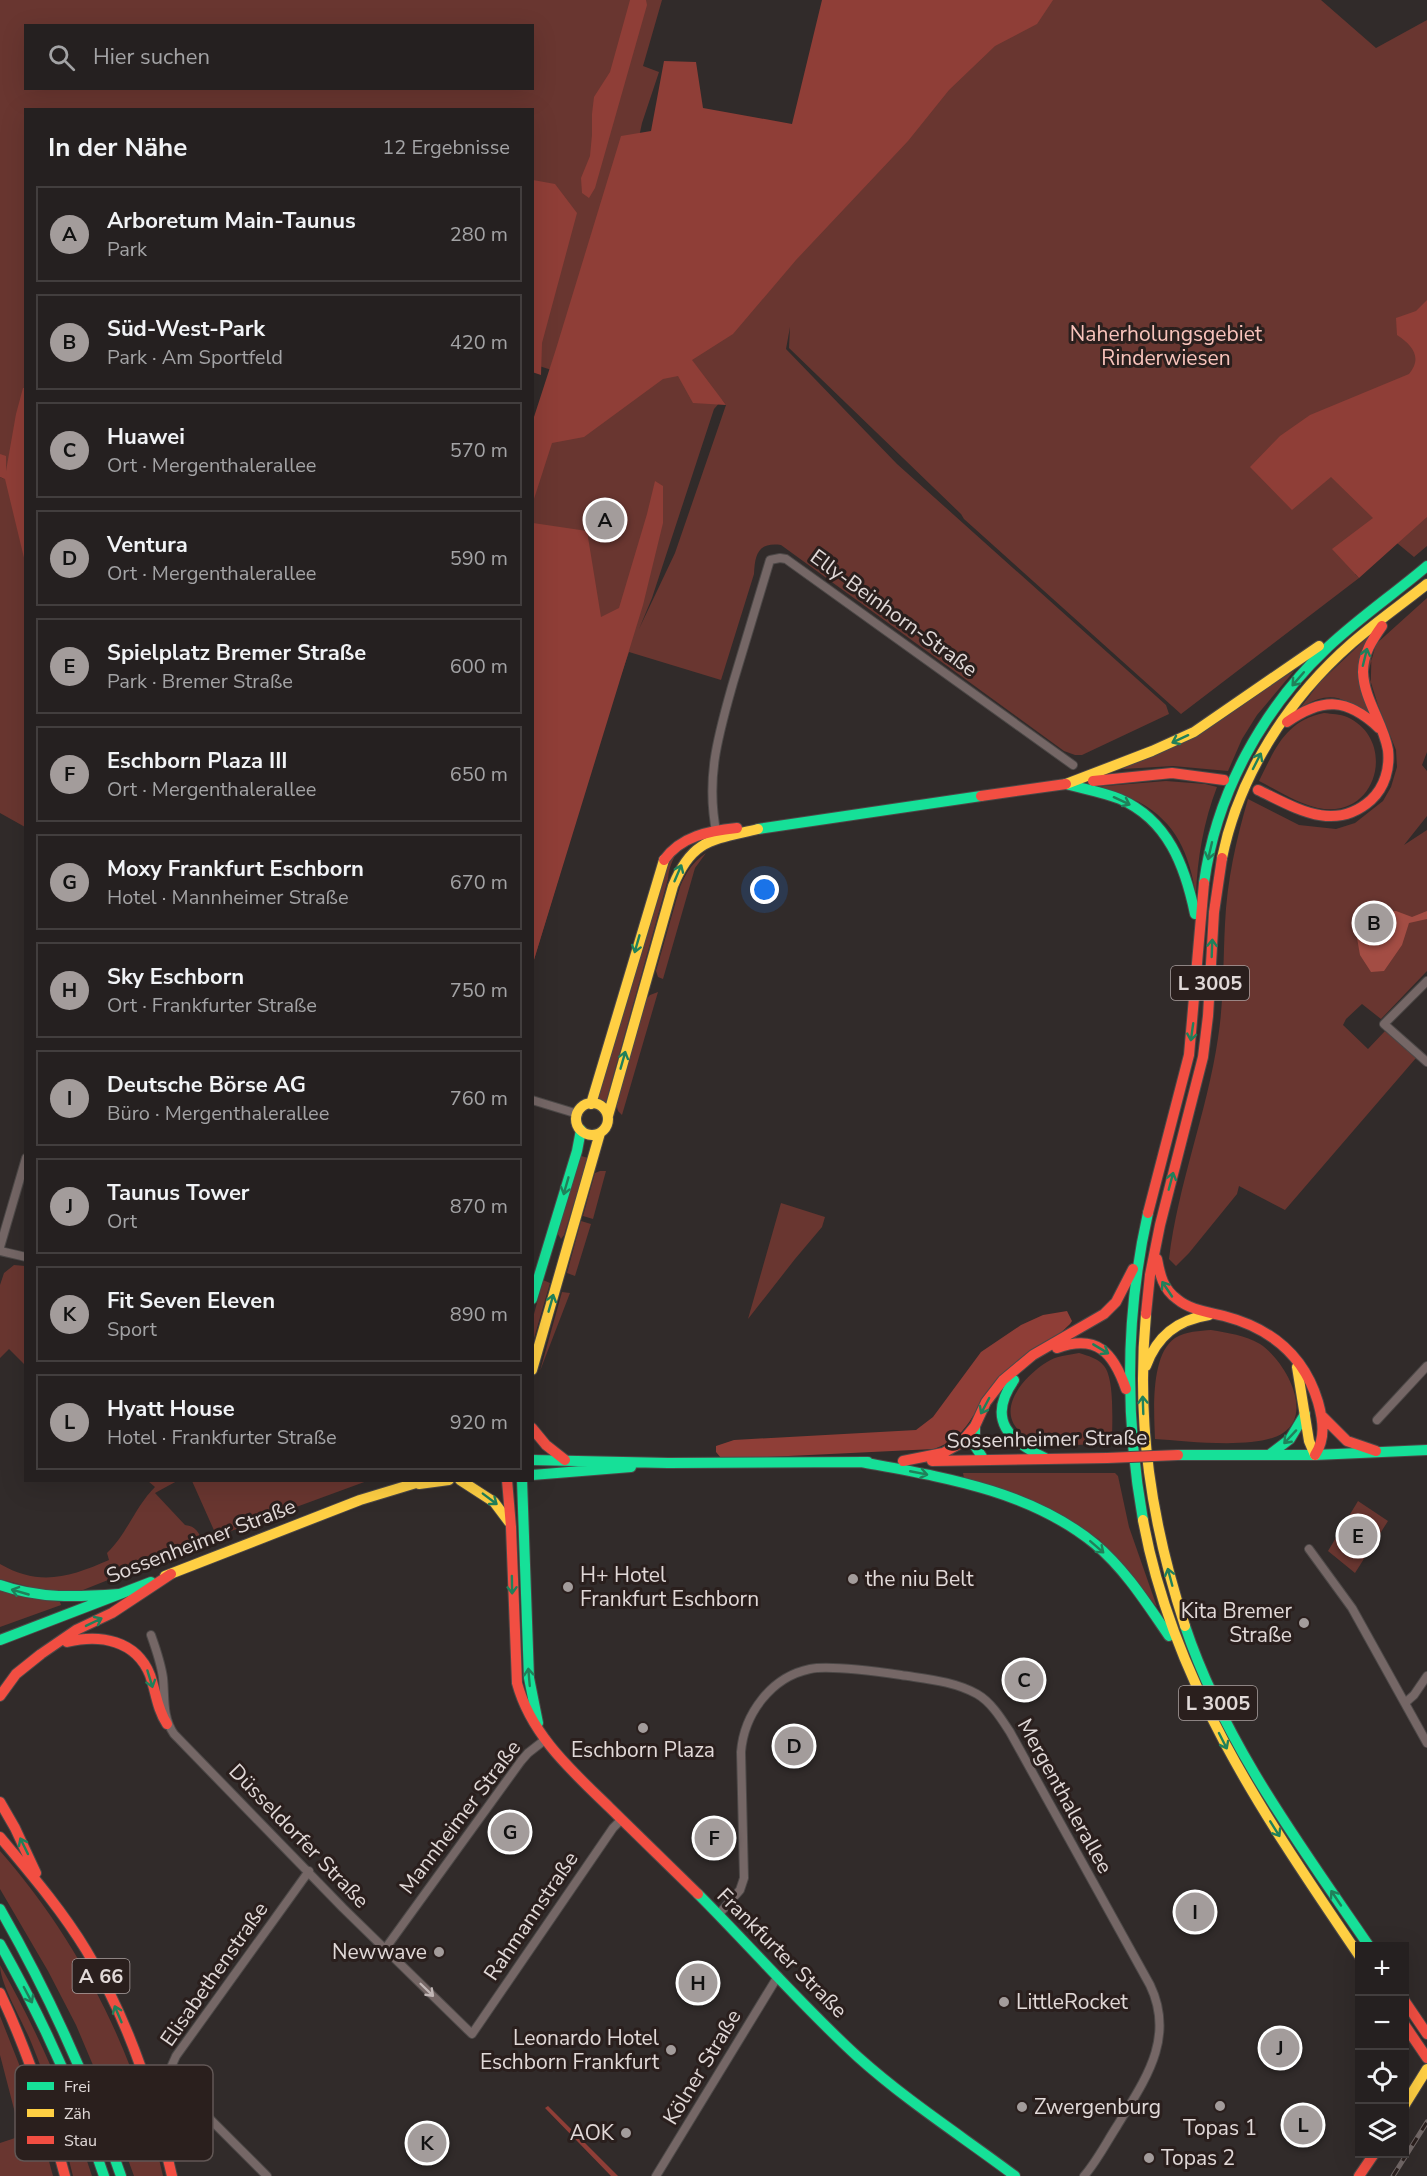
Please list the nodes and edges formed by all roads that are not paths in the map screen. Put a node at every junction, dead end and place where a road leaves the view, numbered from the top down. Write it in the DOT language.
graph roads {
  1 [pos="1427,566"];
  2 [pos="1427,585"];
  3 [pos="1394,611"];
  4 [pos="1355,624"];
  5 [pos="1383,732"];
  6 [pos="1273,733"];
  7 [pos="1073,765"];
  8 [pos="1224,780"];
  9 [pos="1066,784"];
  10 [pos="1258,790"];
  11 [pos="717,835"];
  12 [pos="1199,932"];
  13 [pos="1427,981"];
  14 [pos="1427,1062"];
  15 [pos="534,1101"];
  16 [pos="591,1104"];
  17 [pos="578,1114"];
  18 [pos="608,1116"];
  19 [pos="581,1130"];
  20 [pos="600,1133"];
  21 [pos="24,1165"];
  22 [pos="1157,1238"];
  23 [pos="0,1249"];
  24 [pos="547,1249"];
  25 [pos="24,1256"];
  26 [pos="1139,1258"];
  27 [pos="559,1277"];
  28 [pos="534,1292"];
  29 [pos="1211,1314"];
  30 [pos="1292,1354"];
  31 [pos="534,1363"];
  32 [pos="1427,1366"];
  33 [pos="1142,1381"];
  34 [pos="1129,1402"];
  35 [pos="1305,1414"];
  36 [pos="1321,1415"];
  37 [pos="1377,1420"];
  38 [pos="975,1426"];
  39 [pos="534,1430"];
  40 [pos="1427,1450"];
  41 [pos="1376,1451"];
  42 [pos="1269,1455"];
  43 [pos="1315,1455"];
  44 [pos="1047,1459"];
  45 [pos="534,1460"];
  46 [pos="565,1460"];
  47 [pos="984,1460"];
  48 [pos="903,1461"];
  49 [pos="861,1462"];
  50 [pos="668,1463"];
  51 [pos="534,1475"];
  52 [pos="422,1482"];
  53 [pos="463,1482"];
  54 [pos="507,1482"];
  55 [pos="522,1482"];
  56 [pos="511,1527"];
  57 [pos="1309,1549"];
  58 [pos="171,1574"];
  59 [pos="0,1585"];
  60 [pos="119,1594"];
  61 [pos="152,1635"];
  62 [pos="0,1640"];
  63 [pos="1180,1650"];
  64 [pos="16,1674"];
  65 [pos="1427,1676"];
  66 [pos="0,1696"];
  67 [pos="1405,1703"];
  68 [pos="167,1724"];
  69 [pos="544,1736"];
  70 [pos="1427,1743"];
  71 [pos="0,1802"];
  72 [pos="621,1820"];
  73 [pos="0,1838"];
  74 [pos="309,1871"];
  75 [pos="44,1893"];
  76 [pos="0,1909"];
  77 [pos="718,1915"];
  78 [pos="1366,1942"];
  79 [pos="0,1944"];
  80 [pos="385,1949"];
  81 [pos="1355,1951"];
  82 [pos="778,1976"];
  83 [pos="0,1993"];
  84 [pos="1409,2007"];
  85 [pos="1409,2031"];
  86 [pos="472,2034"];
  87 [pos="1427,2034"];
  88 [pos="1427,2058"];
  89 [pos="30,2065"];
  90 [pos="62,2065"];
  91 [pos="81,2065"];
  92 [pos="139,2065"];
  93 [pos="172,2065"];
  94 [pos="1427,2069"];
  95 [pos="1406,2104"];
  96 [pos="213,2122"];
  97 [pos="1371,2158"];
  98 [pos="61,2161"];
  99 [pos="98,2161"];
  100 [pos="116,2161"];
  101 [pos="169,2161"];
  102 [pos="171,2161"];
  103 [pos="1087,2174"];
  104 [pos="65,2176"];
  105 [pos="104,2176"];
  106 [pos="121,2176"];
  107 [pos="172,2176"];
  108 [pos="176,2176"];
  109 [pos="267,2176"];
  110 [pos="656,2176"];
  111 [pos="1015,2176"];
  112 [pos="1359,2176"];
  1 -- 4 [label="main road, L 3005"];
  2 -- 3 [label="main road, L 3005"];
  5 -- 3 [label="main road, one-way"];
  3 -- 6 [label="main road, L 3005"];
  4 -- 9 [label="main road, one-way"];
  4 -- 12 [label="main road, L 3005, one-way"];
  5 -- 6 [label="main road"];
  5 -- 10 [label="main road"];
  22 -- 6 [label="main road, L 3005, one-way"];
  7 -- 11 [label="street, Elly-Beinhorn-Straße"];
  8 -- 9 [label="main road"];
  9 -- 11 [label="main road"];
  9 -- 12 [label="main road, one-way"];
  11 -- 16 [label="main road, one-way"];
  18 -- 11 [label="main road, one-way"];
  12 -- 26 [label="main road, L 3005, one-way"];
  13 -- 14 [label="street"];
  15 -- 17 [label="street"];
  16 -- 17 [label="main road"];
  16 -- 18 [label="main road"];
  17 -- 19 [label="main road"];
  18 -- 20 [label="main road"];
  19 -- 20 [label="main road"];
  19 -- 24 [label="main road, one-way"];
  20 -- 27 [label="main road"];
  21 -- 23 [label="street"];
  29 -- 22 [label="main road, one-way"];
  22 -- 33 [label="main road, L 3005"];
  23 -- 25 [label="street"];
  24 -- 27 [label="main road"];
  24 -- 28 [label="main road"];
  26 -- 34 [label="main road, L 3005"];
  26 -- 38 [label="main road, one-way"];
  31 -- 27 [label="main road, one-way"];
  29 -- 30 [label="main road"];
  29 -- 33 [label="main road"];
  30 -- 35 [label="main road"];
  30 -- 36 [label="main road"];
  32 -- 37 [label="street"];
  78 -- 33 [label="main road, L 3005, one-way"];
  44 -- 34 [label="main road, one-way"];
  34 -- 63 [label="main road, L 3005"];
  35 -- 42 [label="main road, one-way"];
  35 -- 43 [label="main road"];
  36 -- 41 [label="main road"];
  36 -- 43 [label="main road"];
  38 -- 47 [label="main road"];
  38 -- 48 [label="main road"];
  39 -- 46 [label="main road"];
  40 -- 41 [label="main road, Sossenheimer Straße"];
  41 -- 43 [label="main road, Sossenheimer Straße"];
  42 -- 43 [label="main road, Sossenheimer Straße"];
  42 -- 44 [label="main road, Sossenheimer Straße, bridge"];
  44 -- 47 [label="main road, Sossenheimer Straße"];
  45 -- 46 [label="main road, Sossenheimer Straße"];
  46 -- 50 [label="main road, Sossenheimer Straße"];
  47 -- 48 [label="main road, Sossenheimer Straße"];
  48 -- 49 [label="main road, Sossenheimer Straße"];
  49 -- 50 [label="main road, Sossenheimer Straße"];
  49 -- 63 [label="main road, one-way"];
  50 -- 51 [label="main road, Sossenheimer Straße"];
  52 -- 58 [label="main road, Sossenheimer Straße"];
  53 -- 56 [label="main road, one-way"];
  54 -- 56 [label="main road, Frankfurter Straße"];
  69 -- 55 [label="main road, Frankfurter Straße, one-way"];
  56 -- 69 [label="main road, Frankfurter Straße, one-way"];
  57 -- 67 [label="street"];
  58 -- 60 [label="main road, Sossenheimer Straße"];
  64 -- 58 [label="main road, one-way"];
  60 -- 59 [label="main road, one-way"];
  60 -- 62 [label="main road, Sossenheimer Straße"];
  61 -- 68 [label="street"];
  63 -- 81 [label="main road, L 3005, one-way"];
  64 -- 66 [label="main road"];
  64 -- 68 [label="main road, one-way"];
  65 -- 67 [label="street"];
  67 -- 70 [label="street"];
  68 -- 74 [label="street, Düsseldorfer Straße"];
  69 -- 72 [label="main road, Frankfurter Straße"];
  69 -- 80 [label="street, Mannheimer Straße"];
  75 -- 71 [label="main road, one-way"];
  72 -- 77 [label="main road, Frankfurter Straße"];
  72 -- 86 [label="street, Rahmannstraße"];
  73 -- 75 [label="main road, A 66"];
  74 -- 80 [label="street, Düsseldorfer Straße"];
  74 -- 93 [label="street, Elisabethenstraße"];
  92 -- 75 [label="main road, A 66, one-way"];
  76 -- 91 [label="main road, A 66"];
  77 -- 82 [label="main road, Frankfurter Straße"];
  77 -- 103 [label="street, Mergenthalerallee"];
  79 -- 90 [label="main road, one-way"];
  80 -- 86 [label="street, Düsseldorfer Straße, one-way"];
  82 -- 110 [label="street, Kölner Straße"];
  82 -- 111 [label="main road, Frankfurter Straße"];
  83 -- 89 [label="main road"];
  84 -- 87 [label="main road"];
  85 -- 88 [label="main road"];
  94 -- 95 [label="main road"];
  96 -- 109 [label="street, Elisabethenstraße"];
  97 -- 112 [label="main road"];
  98 -- 104 [label="main road"];
  99 -- 105 [label="main road, one-way"];
  100 -- 106 [label="main road, A 66"];
  101 -- 107 [label="main road, A 66"];
  102 -- 108 [label="main road"];
}
